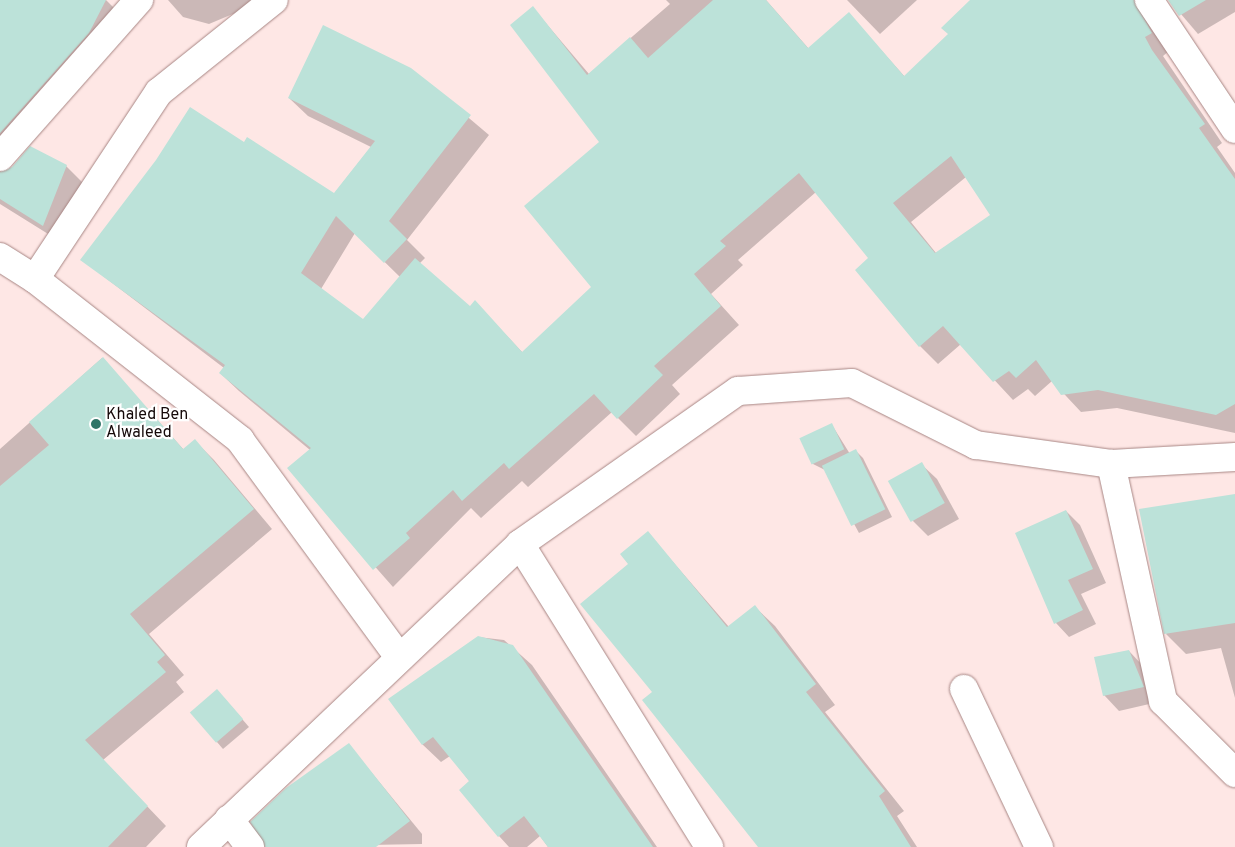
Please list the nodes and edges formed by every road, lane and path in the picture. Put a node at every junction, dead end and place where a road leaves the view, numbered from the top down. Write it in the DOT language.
graph roads {
  1 [pos="139,0"];
  2 [pos="274,0"];
  3 [pos="1149,0"];
  4 [pos="1235,129"];
  5 [pos="0,158"];
  6 [pos="0,258"];
  7 [pos="35,279"];
  8 [pos="1235,456"];
  9 [pos="1111,464"];
  10 [pos="520,544"];
  11 [pos="398,656"];
  12 [pos="964,689"];
  13 [pos="1235,773"];
  14 [pos="229,819"];
  15 [pos="200,847"];
  16 [pos="250,847"];
  17 [pos="708,847"];
  18 [pos="1039,847"];
  1 -- 5 [label="street"];
  2 -- 7 [label="street"];
  3 -- 4 [label="street"];
  6 -- 7 [label="street"];
  7 -- 11 [label="street"];
  8 -- 9 [label="street"];
  9 -- 10 [label="street"];
  9 -- 13 [label="street"];
  10 -- 11 [label="street"];
  10 -- 17 [label="street"];
  11 -- 14 [label="street"];
  12 -- 18 [label="street"];
  14 -- 15 [label="street"];
  14 -- 16 [label="street"];
}
